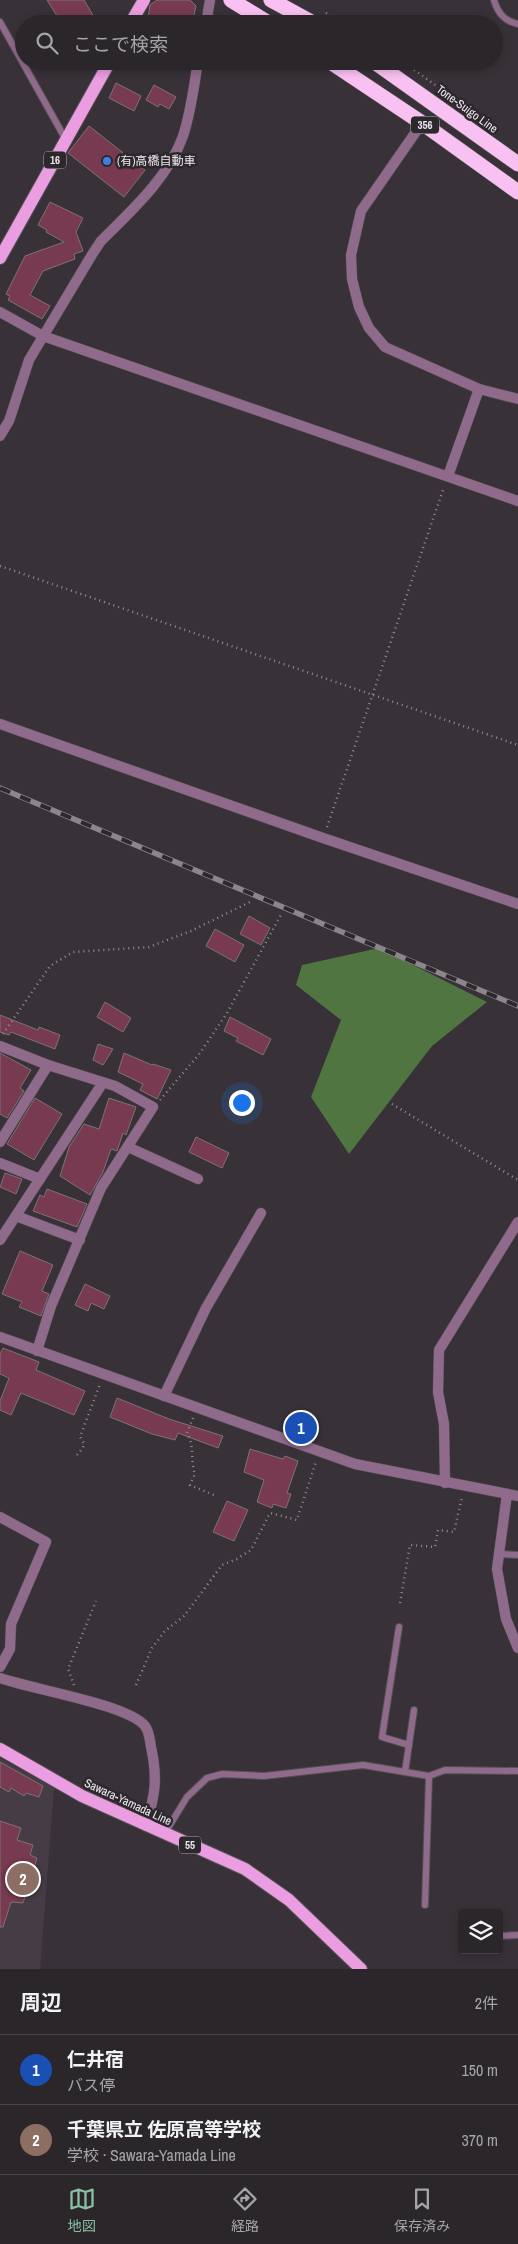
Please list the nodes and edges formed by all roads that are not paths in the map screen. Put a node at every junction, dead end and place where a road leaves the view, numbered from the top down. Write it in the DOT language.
graph roads {
  1 [pos="144,0"];
  2 [pos="210,0"];
  3 [pos="231,0"];
  4 [pos="271,0"];
  5 [pos="494,0"];
  6 [pos="135,15"];
  7 [pos="208,15"];
  8 [pos="255,15"];
  9 [pos="298,15"];
  10 [pos="502,15"];
  11 [pos="503,16"];
  12 [pos="0,22"];
  13 [pos="518,24"];
  14 [pos="15,49"];
  15 [pos="27,70"];
  16 [pos="105,70"];
  17 [pos="196,70"];
  18 [pos="342,70"];
  19 [pos="386,70"];
  20 [pos="422,123"];
  21 [pos="66,140"];
  22 [pos="518,164"];
  23 [pos="518,192"];
  24 [pos="0,258"];
  25 [pos="0,312"];
  26 [pos="43,336"];
  27 [pos="479,389"];
  28 [pos="518,399"];
  29 [pos="0,436"];
  30 [pos="448,476"];
  31 [pos="518,501"];
  32 [pos="0,724"];
  33 [pos="518,904"];
  34 [pos="0,1046"];
  35 [pos="48,1065"];
  36 [pos="102,1084"];
  37 [pos="0,1142"];
  38 [pos="128,1148"];
  39 [pos="0,1163"];
  40 [pos="40,1179"];
  41 [pos="198,1179"];
  42 [pos="261,1213"];
  43 [pos="16,1216"];
  44 [pos="518,1222"];
  45 [pos="0,1240"];
  46 [pos="80,1240"];
  47 [pos="0,1337"];
  48 [pos="37,1351"];
  49 [pos="164,1396"];
  50 [pos="444,1483"];
  51 [pos="507,1494"];
  52 [pos="518,1496"];
  53 [pos="0,1517"];
  54 [pos="499,1554"];
  55 [pos="518,1555"];
  56 [pos="399,1627"];
  57 [pos="518,1648"];
  58 [pos="0,1666"];
  59 [pos="0,1678"];
  60 [pos="414,1710"];
  61 [pos="409,1746"];
  62 [pos="0,1749"];
  63 [pos="405,1772"];
  64 [pos="518,1772"];
  65 [pos="429,1776"];
  66 [pos="146,1826"];
  67 [pos="165,1834"];
  68 [pos="425,1905"];
  69 [pos="518,1935"];
  70 [pos="503,1936"];
  71 [pos="357,1968"];
  1 -- 6 [label="main road"];
  2 -- 7 [label="street"];
  3 -- 8 [label="highway"];
  4 -- 9 [label="highway"];
  5 -- 10 [label="lane"];
  11 -- 13 [label="lane"];
  12 -- 14 [label="lane"];
  15 -- 21 [label="lane"];
  16 -- 21 [label="main road, 16"];
  17 -- 26 [label="street"];
  18 -- 20 [label="highway, 356"];
  19 -- 22 [label="highway, Tone-Suigo Line / 356"];
  20 -- 23 [label="highway, 356"];
  20 -- 27 [label="street"];
  21 -- 24 [label="main road, 16"];
  25 -- 26 [label="street"];
  26 -- 29 [label="street"];
  26 -- 30 [label="street"];
  27 -- 28 [label="street"];
  27 -- 30 [label="street"];
  30 -- 31 [label="street"];
  32 -- 33 [label="street"];
  34 -- 35 [label="street"];
  35 -- 36 [label="street"];
  35 -- 37 [label="street"];
  36 -- 38 [label="street"];
  36 -- 40 [label="street"];
  38 -- 41 [label="street"];
  38 -- 46 [label="street"];
  39 -- 40 [label="street"];
  40 -- 43 [label="street"];
  42 -- 49 [label="street"];
  43 -- 45 [label="street"];
  43 -- 46 [label="street"];
  44 -- 50 [label="street"];
  46 -- 48 [label="street"];
  47 -- 48 [label="street"];
  48 -- 49 [label="street"];
  49 -- 50 [label="street"];
  50 -- 51 [label="street"];
  51 -- 52 [label="street"];
  51 -- 54 [label="street"];
  53 -- 58 [label="street"];
  54 -- 55 [label="lane"];
  54 -- 57 [label="street"];
  56 -- 61 [label="lane"];
  59 -- 66 [label="street"];
  60 -- 61 [label="lane"];
  61 -- 63 [label="lane"];
  62 -- 66 [label="main road, Sawara-Yamada Line / 55"];
  63 -- 65 [label="lane"];
  63 -- 67 [label="lane"];
  64 -- 65 [label="lane"];
  65 -- 68 [label="lane"];
  66 -- 67 [label="main road, Sawara-Yamada Line / 55"];
  67 -- 71 [label="main road, Sawara-Yamada Line / 55"];
  69 -- 70 [label="lane"];
}
